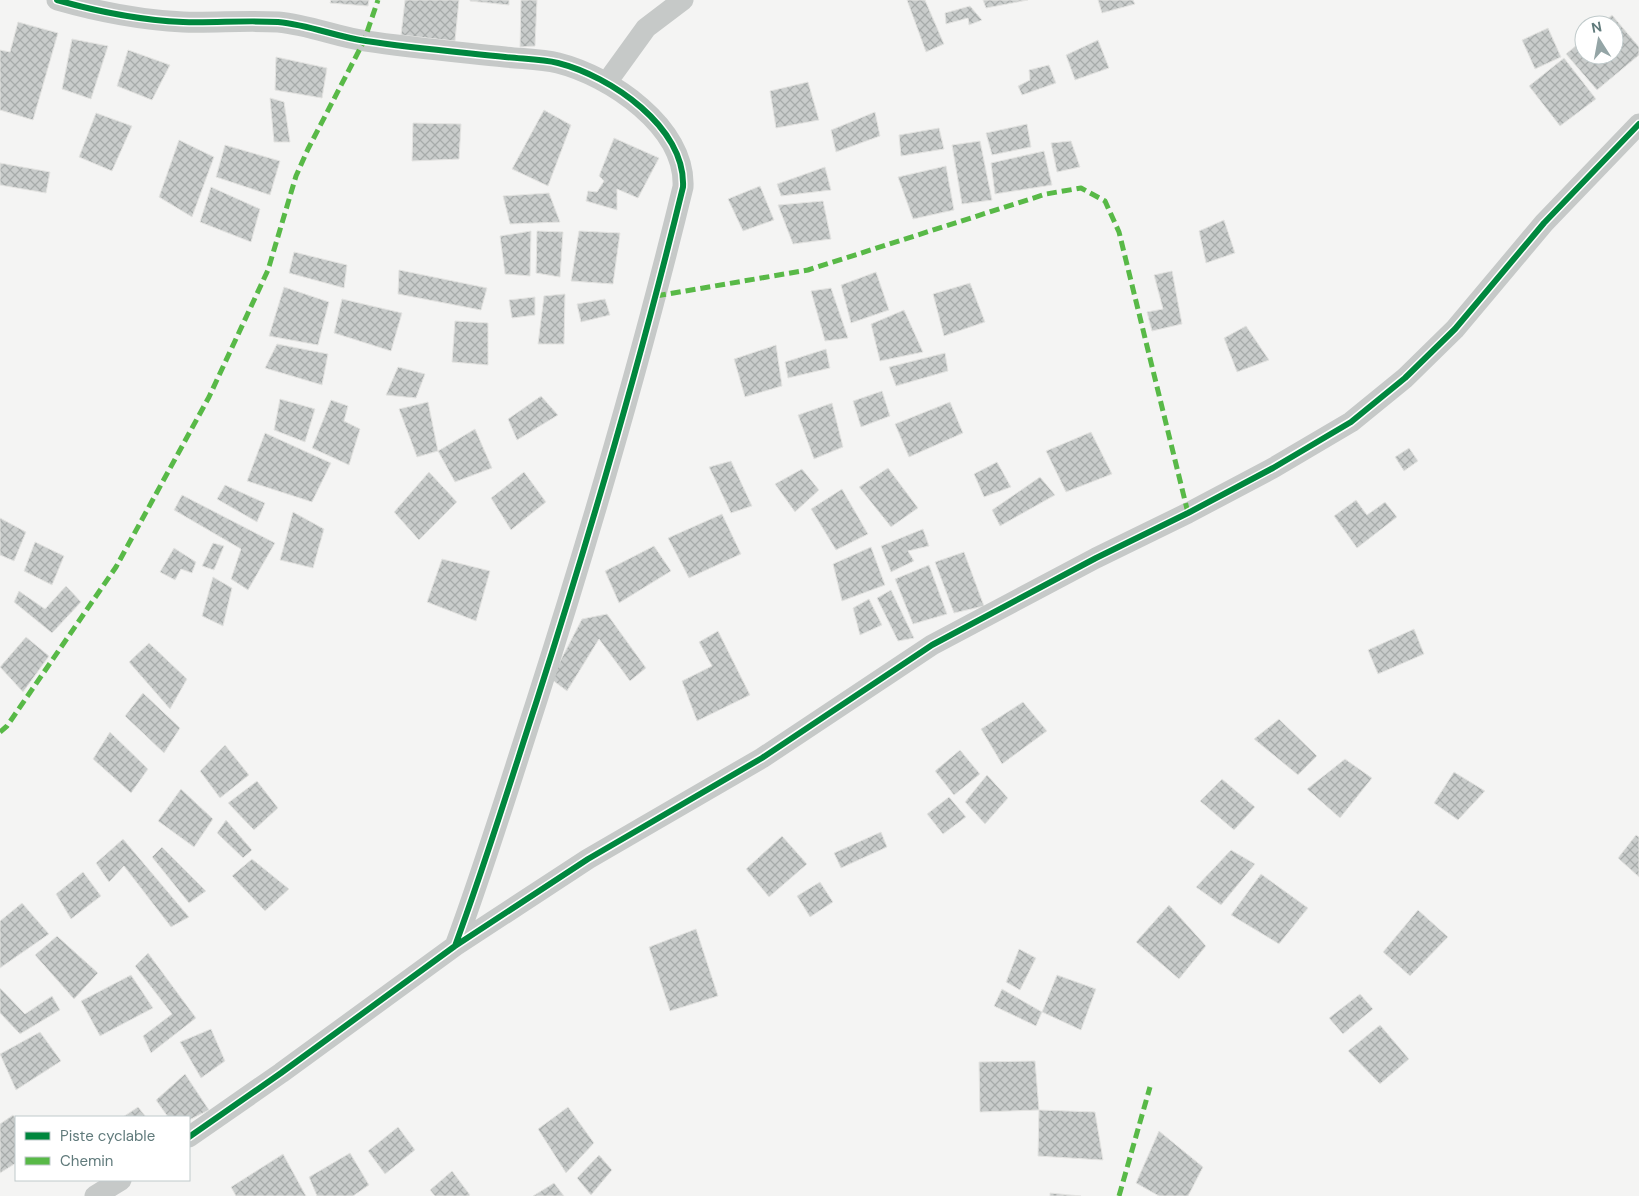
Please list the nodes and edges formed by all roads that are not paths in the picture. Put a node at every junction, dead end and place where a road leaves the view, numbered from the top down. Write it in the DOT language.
graph roads {
  1 [pos="57,0"];
  2 [pos="683,0"];
  3 [pos="607,82"];
  4 [pos="1639,124"];
  5 [pos="455,946"];
  6 [pos="190,1137"];
  7 [pos="120,1181"];
  8 [pos="95,1196"];
  1 -- 3 [label="street"];
  2 -- 3 [label="street"];
  3 -- 5 [label="street"];
  4 -- 5 [label="street"];
  5 -- 6 [label="street"];
  7 -- 8 [label="street"];
}
